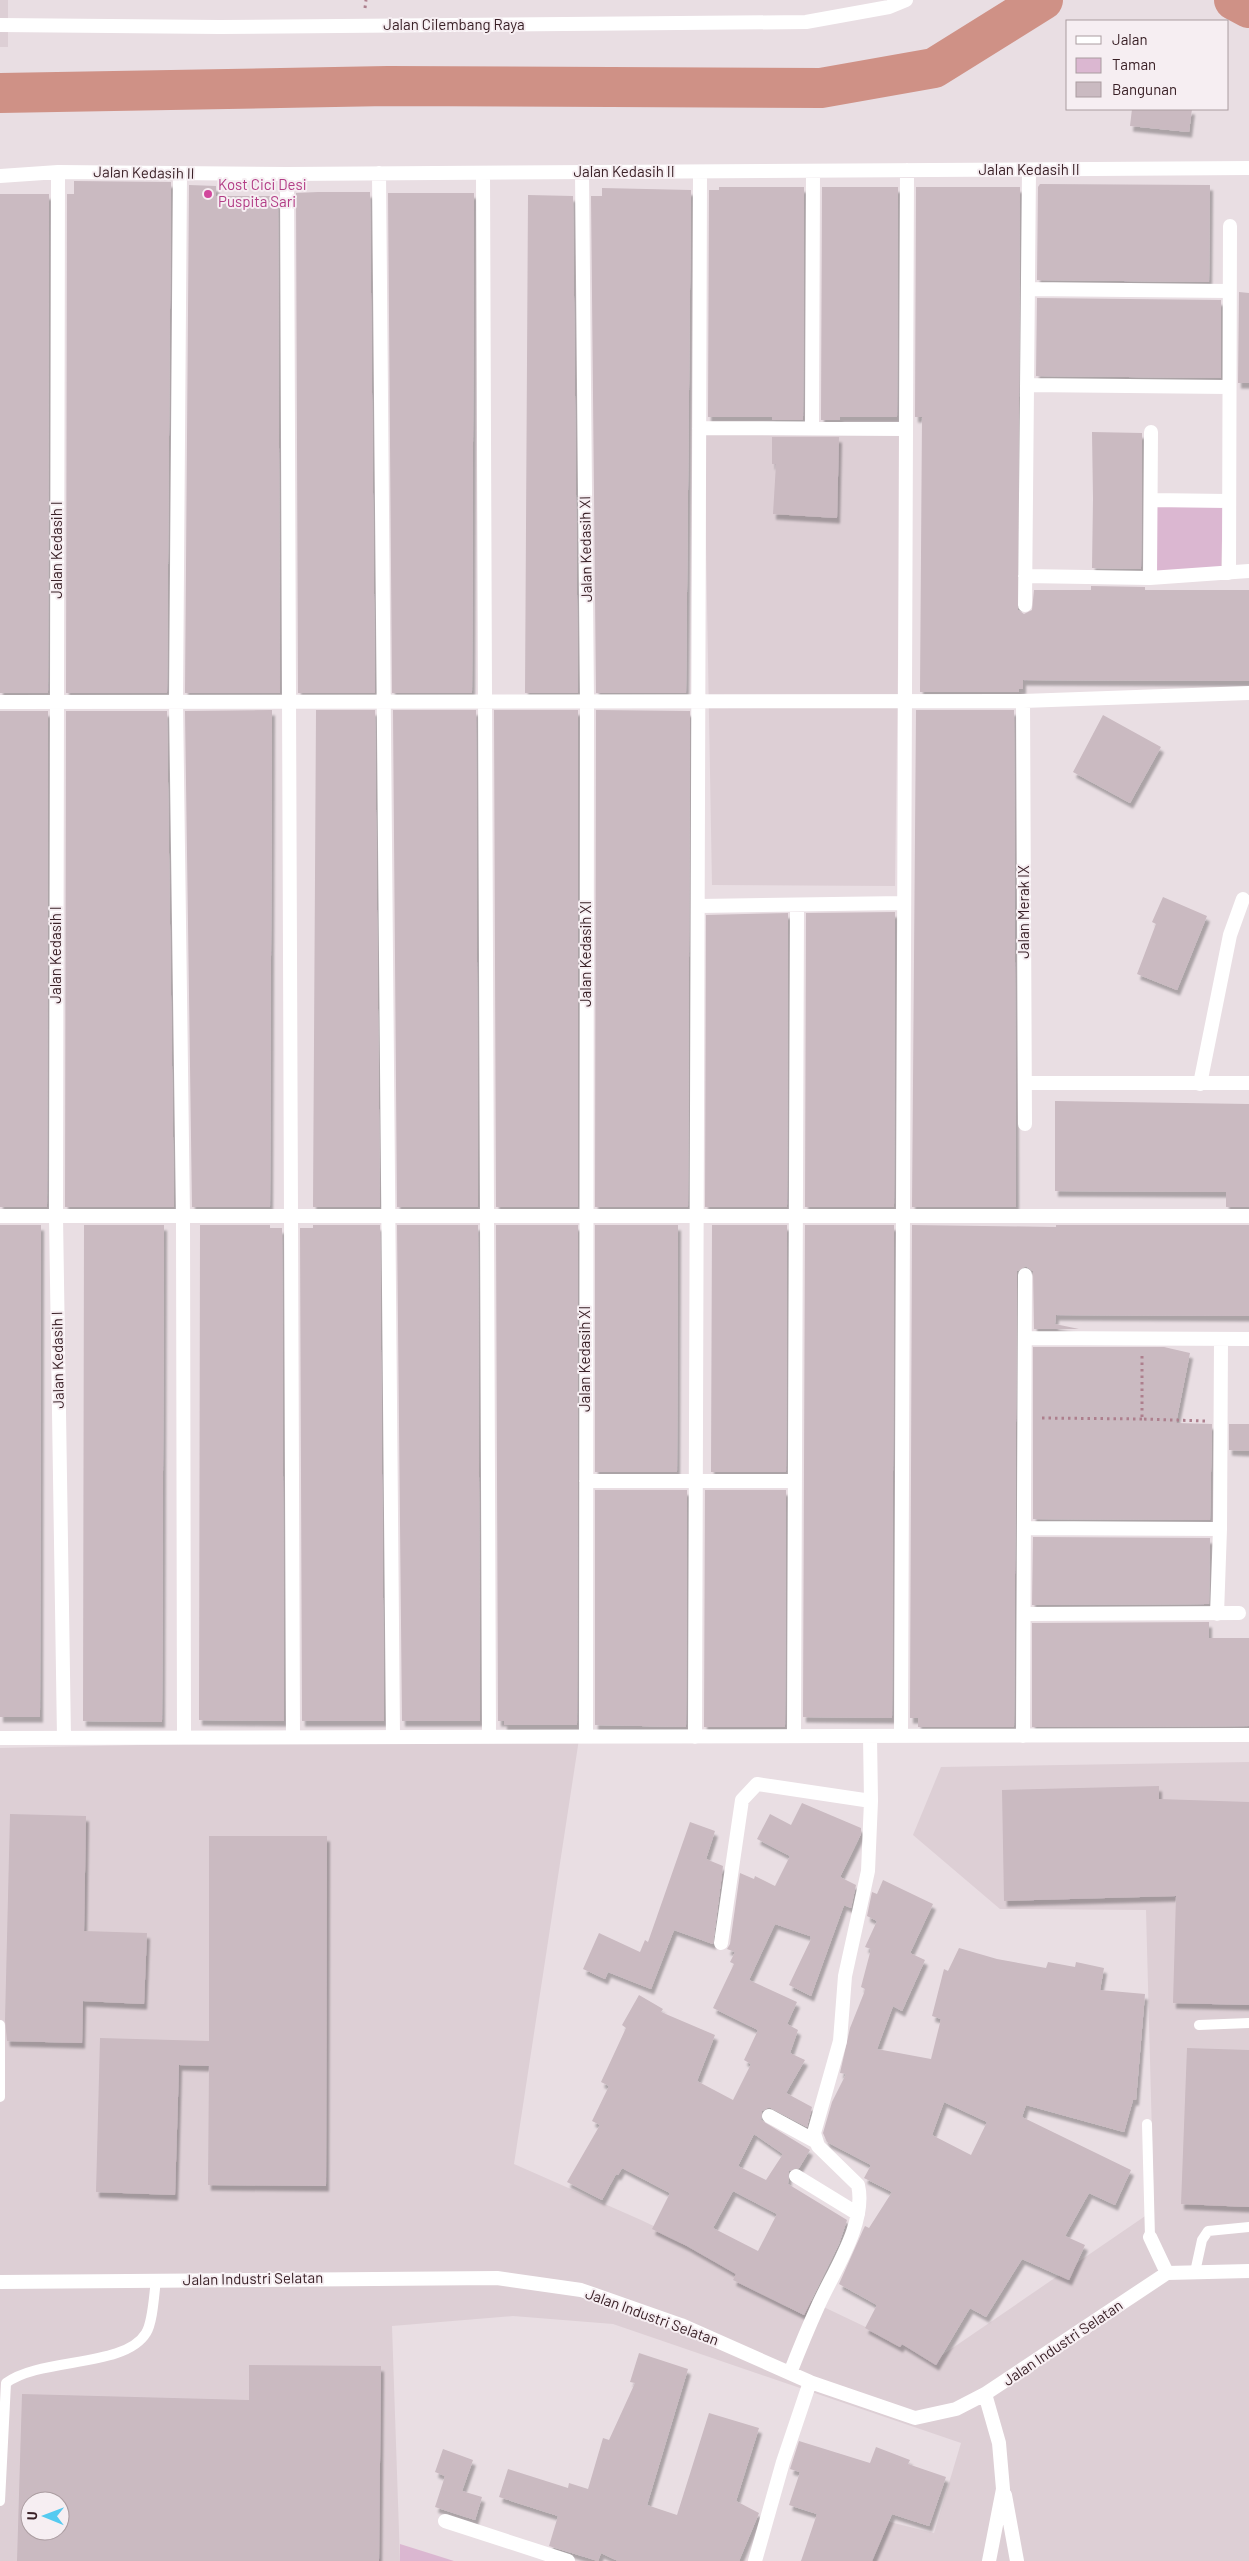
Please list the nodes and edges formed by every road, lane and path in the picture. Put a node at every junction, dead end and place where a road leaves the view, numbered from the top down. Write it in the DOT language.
graph roads {
  1 [pos="906,0"];
  2 [pos="0,25"];
  3 [pos="1249,168"];
  4 [pos="907,170"];
  5 [pos="1029,170"];
  6 [pos="813,171"];
  7 [pos="58,172"];
  8 [pos="483,172"];
  9 [pos="582,172"];
  10 [pos="700,172"];
  11 [pos="379,173"];
  12 [pos="180,174"];
  13 [pos="287,174"];
  14 [pos="0,176"];
  15 [pos="1230,226"];
  16 [pos="1028,289"];
  17 [pos="1229,291"];
  18 [pos="1027,385"];
  19 [pos="1228,387"];
  20 [pos="699,428"];
  21 [pos="812,428"];
  22 [pos="906,428"];
  23 [pos="1152,432"];
  24 [pos="1151,500"];
  25 [pos="1227,501"];
  26 [pos="1249,572"];
  27 [pos="1228,573"];
  28 [pos="1025,576"];
  29 [pos="1150,578"];
  30 [pos="1024,605"];
  31 [pos="1249,693"];
  32 [pos="588,701"];
  33 [pos="698,701"];
  34 [pos="905,701"];
  35 [pos="1023,701"];
  36 [pos="0,702"];
  37 [pos="56,702"];
  38 [pos="176,702"];
  39 [pos="290,702"];
  40 [pos="384,702"];
  41 [pos="485,702"];
  42 [pos="1243,899"];
  43 [pos="904,903"];
  44 [pos="699,906"];
  45 [pos="797,906"];
  46 [pos="1025,1083"];
  47 [pos="1249,1083"];
  48 [pos="1200,1084"];
  49 [pos="1025,1124"];
  50 [pos="0,1216"];
  51 [pos="56,1216"];
  52 [pos="183,1216"];
  53 [pos="291,1216"];
  54 [pos="389,1216"];
  55 [pos="486,1216"];
  56 [pos="585,1216"];
  57 [pos="696,1216"];
  58 [pos="796,1216"];
  59 [pos="903,1216"];
  60 [pos="1249,1216"];
  61 [pos="1025,1275"];
  62 [pos="1025,1338"];
  63 [pos="1142,1339"];
  64 [pos="1221,1339"];
  65 [pos="1249,1339"];
  66 [pos="1024,1417"];
  67 [pos="1142,1420"];
  68 [pos="1220,1421"];
  69 [pos="586,1480"];
  70 [pos="696,1481"];
  71 [pos="794,1481"];
  72 [pos="1024,1528"];
  73 [pos="1220,1529"];
  74 [pos="1239,1613"];
  75 [pos="1024,1614"];
  76 [pos="1217,1614"];
  77 [pos="1249,1735"];
  78 [pos="586,1736"];
  79 [pos="695,1736"];
  80 [pos="794,1736"];
  81 [pos="870,1736"];
  82 [pos="902,1736"];
  83 [pos="1023,1736"];
  84 [pos="184,1737"];
  85 [pos="293,1737"];
  86 [pos="393,1737"];
  87 [pos="489,1737"];
  88 [pos="0,1738"];
  89 [pos="64,1738"];
  90 [pos="871,1801"];
  91 [pos="721,1943"];
  92 [pos="1249,2023"];
  93 [pos="0,2025"];
  94 [pos="1199,2025"];
  95 [pos="0,2097"];
  96 [pos="769,2116"];
  97 [pos="1147,2124"];
  98 [pos="815,2140"];
  99 [pos="796,2176"];
  100 [pos="858,2214"];
  101 [pos="1249,2227"];
  102 [pos="1150,2237"];
  103 [pos="1249,2271"];
  104 [pos="1195,2272"];
  105 [pos="1167,2273"];
  106 [pos="156,2280"];
  107 [pos="0,2282"];
  108 [pos="790,2373"];
  109 [pos="810,2382"];
  110 [pos="985,2394"];
  111 [pos="1003,2489"];
  112 [pos="0,2500"];
  113 [pos="445,2521"];
  114 [pos="568,2561"];
  115 [pos="755,2561"];
  116 [pos="989,2561"];
  117 [pos="1017,2561"];
  1 -- 2 [label="street, Jalan Cilembang Raya"];
  3 -- 5 [label="street, Jalan Kedasih II"];
  4 -- 5 [label="street, Jalan Kedasih II"];
  4 -- 6 [label="street, Jalan Kedasih II"];
  4 -- 22 [label="street"];
  5 -- 16 [label="street"];
  6 -- 10 [label="street, Jalan Kedasih II"];
  6 -- 21 [label="street"];
  7 -- 12 [label="street, Jalan Kedasih II"];
  7 -- 14 [label="street, Jalan Kedasih II"];
  7 -- 37 [label="street, Jalan Kedasih I"];
  8 -- 9 [label="street, Jalan Kedasih II"];
  8 -- 11 [label="street, Jalan Kedasih II"];
  8 -- 41 [label="street"];
  9 -- 10 [label="street, Jalan Kedasih II"];
  9 -- 32 [label="street, Jalan Kedasih XI"];
  10 -- 20 [label="street"];
  11 -- 13 [label="street, Jalan Kedasih II"];
  11 -- 40 [label="street"];
  12 -- 13 [label="street, Jalan Kedasih II"];
  12 -- 38 [label="street"];
  13 -- 39 [label="street"];
  15 -- 17 [label="street"];
  16 -- 17 [label="street"];
  16 -- 18 [label="street"];
  17 -- 19 [label="street"];
  18 -- 19 [label="street"];
  18 -- 28 [label="street"];
  19 -- 25 [label="street"];
  20 -- 21 [label="street"];
  20 -- 33 [label="street"];
  21 -- 22 [label="street"];
  22 -- 34 [label="street"];
  23 -- 24 [label="street"];
  24 -- 25 [label="street"];
  24 -- 29 [label="street"];
  25 -- 27 [label="street"];
  26 -- 27 [label="street"];
  27 -- 29 [label="street"];
  28 -- 29 [label="street"];
  28 -- 30 [label="street"];
  31 -- 35 [label="street"];
  32 -- 33 [label="street"];
  32 -- 41 [label="street"];
  32 -- 56 [label="street, Jalan Kedasih XI"];
  33 -- 34 [label="street"];
  33 -- 44 [label="street"];
  34 -- 35 [label="street"];
  34 -- 43 [label="street"];
  35 -- 46 [label="street, Jalan Merak IX"];
  36 -- 37 [label="street"];
  37 -- 38 [label="street"];
  37 -- 51 [label="street, Jalan Kedasih I"];
  38 -- 39 [label="street"];
  38 -- 52 [label="street"];
  39 -- 40 [label="street"];
  39 -- 53 [label="street"];
  40 -- 41 [label="street"];
  40 -- 54 [label="street"];
  41 -- 55 [label="street"];
  42 -- 48 [label="street"];
  43 -- 45 [label="street"];
  43 -- 59 [label="street"];
  44 -- 45 [label="street"];
  44 -- 57 [label="street"];
  45 -- 58 [label="street"];
  46 -- 48 [label="street"];
  46 -- 49 [label="street, Jalan Merak IX"];
  47 -- 48 [label="street"];
  50 -- 51 [label="street"];
  51 -- 52 [label="street"];
  51 -- 89 [label="street, Jalan Kedasih I"];
  52 -- 53 [label="street"];
  52 -- 84 [label="street"];
  53 -- 54 [label="street"];
  53 -- 85 [label="street"];
  54 -- 55 [label="street"];
  54 -- 86 [label="street"];
  55 -- 56 [label="street"];
  55 -- 87 [label="street"];
  56 -- 57 [label="street"];
  56 -- 69 [label="street, Jalan Kedasih XI"];
  57 -- 58 [label="street"];
  57 -- 70 [label="street"];
  58 -- 59 [label="street"];
  58 -- 71 [label="street"];
  59 -- 60 [label="street"];
  59 -- 82 [label="street"];
  61 -- 62 [label="street"];
  62 -- 63 [label="street"];
  62 -- 66 [label="street"];
  63 -- 64 [label="street"];
  63 -- 67 [label="path"];
  64 -- 65 [label="street"];
  64 -- 68 [label="street"];
  66 -- 67 [label="path"];
  66 -- 72 [label="street"];
  67 -- 68 [label="path"];
  68 -- 73 [label="street"];
  69 -- 70 [label="street"];
  69 -- 78 [label="street, Jalan Kedasih XI"];
  70 -- 71 [label="street"];
  70 -- 79 [label="street"];
  71 -- 80 [label="street"];
  72 -- 73 [label="street"];
  72 -- 75 [label="street"];
  73 -- 76 [label="street"];
  74 -- 76 [label="street"];
  75 -- 76 [label="street"];
  75 -- 83 [label="street"];
  77 -- 83 [label="street"];
  78 -- 79 [label="street"];
  78 -- 87 [label="street"];
  79 -- 80 [label="street"];
  80 -- 81 [label="street"];
  81 -- 82 [label="street"];
  81 -- 90 [label="street"];
  82 -- 83 [label="street"];
  84 -- 85 [label="street"];
  84 -- 89 [label="street"];
  85 -- 86 [label="street"];
  86 -- 87 [label="street"];
  88 -- 89 [label="street"];
  90 -- 91 [label="street"];
  90 -- 98 [label="street"];
  92 -- 94 [label="lane"];
  93 -- 95 [label="lane"];
  96 -- 98 [label="street"];
  97 -- 102 [label="lane"];
  98 -- 100 [label="street"];
  99 -- 100 [label="street"];
  100 -- 108 [label="street"];
  101 -- 104 [label="lane"];
  102 -- 105 [label="street"];
  103 -- 104 [label="street"];
  104 -- 105 [label="street"];
  105 -- 110 [label="street, Jalan Industri Selatan"];
  106 -- 107 [label="street, Jalan Industri Selatan"];
  106 -- 108 [label="street, Jalan Industri Selatan"];
  106 -- 112 [label="lane"];
  108 -- 109 [label="street, Jalan Industri Selatan"];
  109 -- 110 [label="street, Jalan Industri Selatan"];
  109 -- 115 [label="street"];
  110 -- 111 [label="street"];
  111 -- 116 [label="street"];
  111 -- 117 [label="street"];
  113 -- 114 [label="street"];
}
